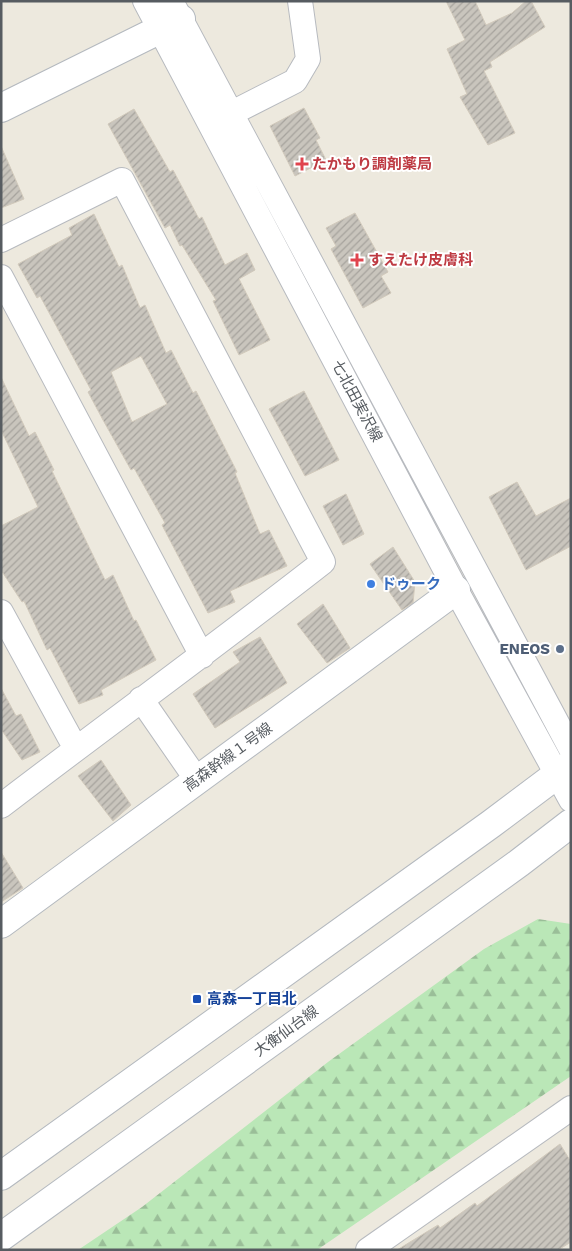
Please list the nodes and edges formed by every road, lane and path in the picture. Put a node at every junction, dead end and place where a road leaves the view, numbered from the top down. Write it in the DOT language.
graph roads {
  1 [pos="145,1"];
  2 [pos="300,1"];
  3 [pos="170,17"];
  4 [pos="1,108"];
  5 [pos="232,113"];
  6 [pos="1,240"];
  7 [pos="1,277"];
  8 [pos="456,590"];
  9 [pos="1,612"];
  10 [pos="202,656"];
  11 [pos="141,699"];
  12 [pos="571,748"];
  13 [pos="76,749"];
  14 [pos="564,769"];
  15 [pos="197,780"];
  16 [pos="571,800"];
  17 [pos="1,806"];
  18 [pos="571,823"];
  19 [pos="1,924"];
  20 [pos="571,1108"];
  21 [pos="1,1176"];
  22 [pos="1,1237"];
  23 [pos="368,1250"];
  1 -- 3 [label="street, 七北田実沢線"];
  2 -- 5 [label="street"];
  3 -- 4 [label="main road"];
  3 -- 5 [label="street"];
  3 -- 8 [label="street, 七北田実沢線"];
  5 -- 12 [label="street"];
  6 -- 10 [label="street"];
  7 -- 10 [label="street"];
  8 -- 14 [label="street, 七北田実沢線"];
  8 -- 15 [label="main road, 高森幹線１号線"];
  9 -- 13 [label="street"];
  10 -- 11 [label="street"];
  11 -- 13 [label="street"];
  11 -- 15 [label="street"];
  13 -- 17 [label="street"];
  14 -- 16 [label="street, 七北田実沢線"];
  14 -- 21 [label="main road"];
  15 -- 19 [label="main road, 高森幹線１号線"];
  18 -- 22 [label="main road, 大衡仙台線"];
  20 -- 23 [label="street"];
}
